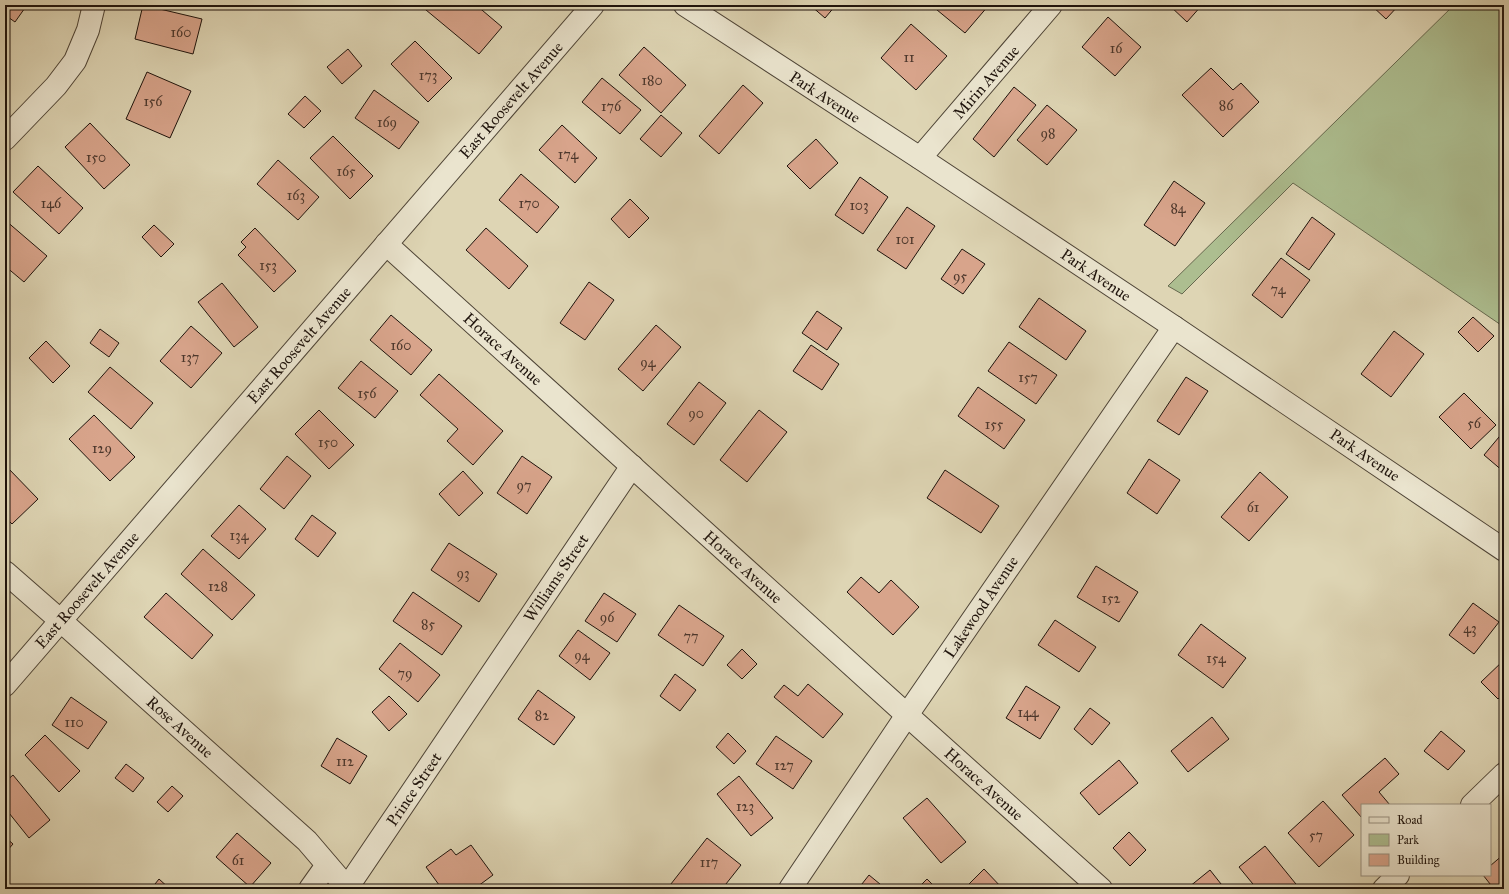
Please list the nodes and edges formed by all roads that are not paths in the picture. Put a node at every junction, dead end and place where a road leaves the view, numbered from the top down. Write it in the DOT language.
graph roads {
  1 [pos="94,5"];
  2 [pos="593,5"];
  3 [pos="685,5"];
  4 [pos="1051,5"];
  5 [pos="5,139"];
  6 [pos="920,158"];
  7 [pos="386,244"];
  8 [pos="1174,327"];
  9 [pos="632,466"];
  10 [pos="1504,550"];
  11 [pos="5,572"];
  12 [pos="61,621"];
  13 [pos="5,685"];
  14 [pos="481,690"];
  15 [pos="907,715"];
  16 [pos="1504,774"];
  17 [pos="1473,804"];
  18 [pos="327,865"];
  19 [pos="1397,876"];
  20 [pos="347,888"];
  21 [pos="310,889"];
  22 [pos="790,889"];
  23 [pos="1101,889"];
  24 [pos="1384,889"];
  1 -- 5 [label="street"];
  2 -- 7 [label="street, East Roosevelt Avenue"];
  3 -- 6 [label="street, Park Avenue"];
  4 -- 6 [label="street, Mirin Avenue"];
  6 -- 8 [label="street, Park Avenue"];
  7 -- 9 [label="street, Horace Avenue"];
  7 -- 12 [label="street, East Roosevelt Avenue"];
  8 -- 10 [label="street, Park Avenue"];
  8 -- 15 [label="street, Lakewood Avenue"];
  9 -- 14 [label="street, Williams Street"];
  9 -- 15 [label="street, Horace Avenue"];
  11 -- 12 [label="street, Rose Avenue"];
  12 -- 13 [label="street, East Roosevelt Avenue"];
  12 -- 18 [label="street, Rose Avenue"];
  14 -- 20 [label="street, Prince Street"];
  15 -- 22 [label="street, Lakewood Avenue"];
  15 -- 23 [label="street, Horace Avenue"];
  16 -- 17 [label="street"];
  18 -- 20 [label="street, Rose Avenue"];
  18 -- 21 [label="street"];
  19 -- 24 [label="street"];
}
